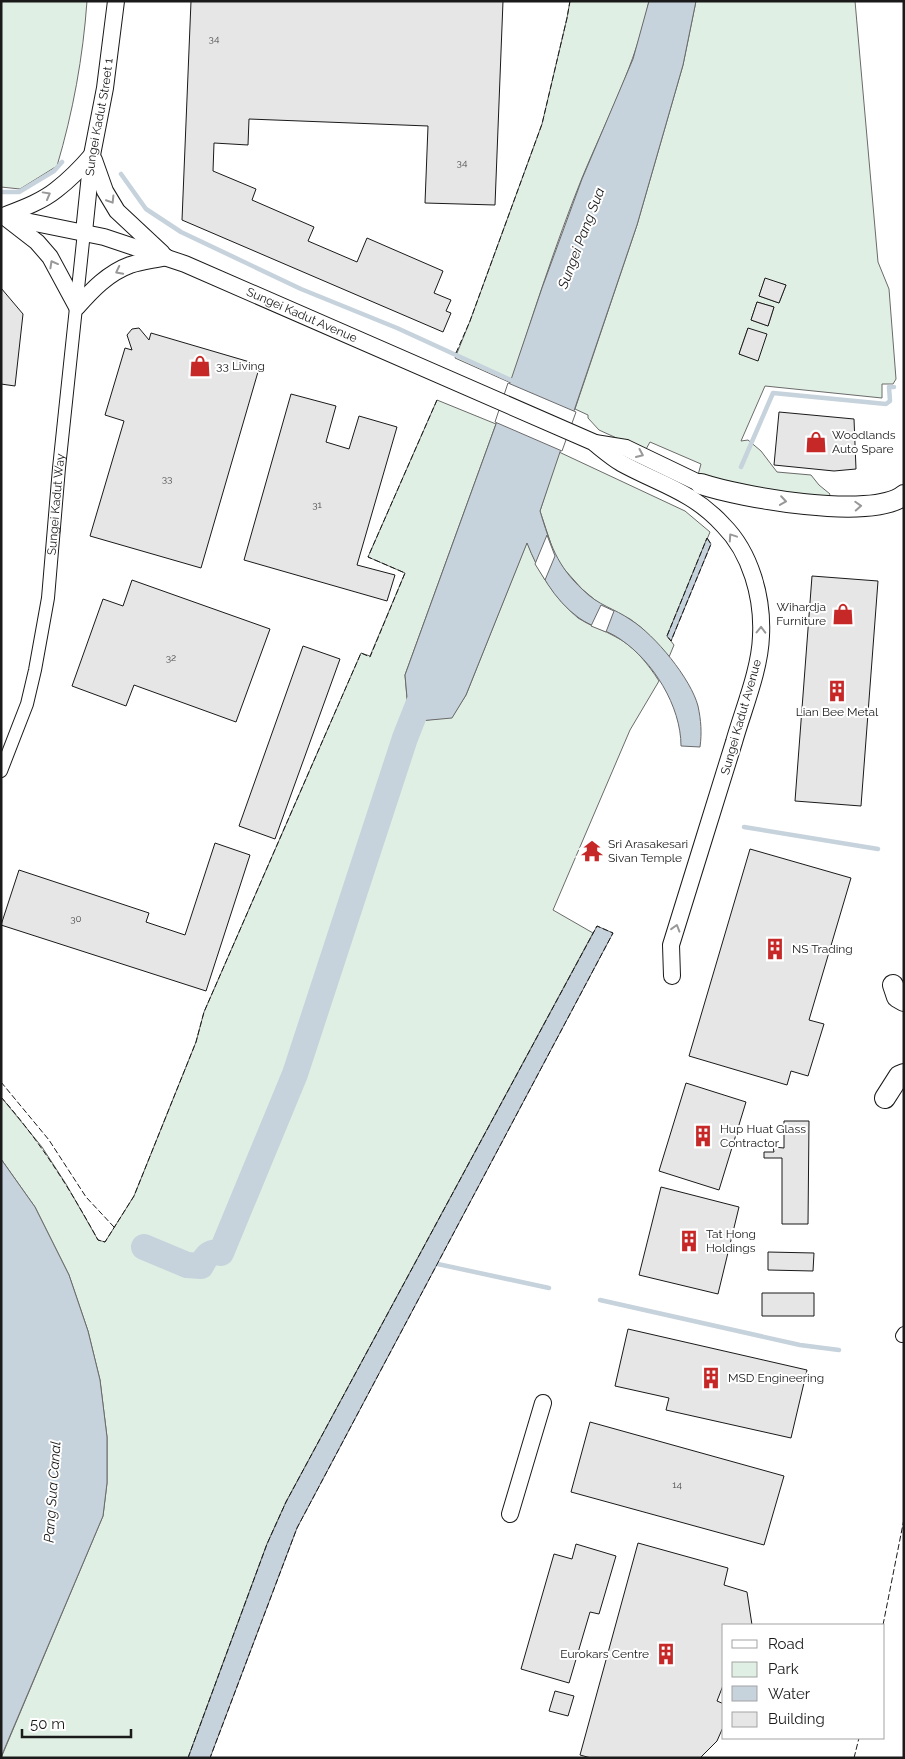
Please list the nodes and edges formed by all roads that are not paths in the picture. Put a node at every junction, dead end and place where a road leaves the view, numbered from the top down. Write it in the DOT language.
graph roads {
  1 [pos="116,1"];
  2 [pos="92,155"];
  3 [pos="2,216"];
  4 [pos="84,232"];
  5 [pos="166,257"];
  6 [pos="77,306"];
  7 [pos="593,442"];
  8 [pos="701,484"];
  9 [pos="904,495"];
  10 [pos="1,771"];
  11 [pos="672,976"];
  12 [pos="904,1074"];
  13 [pos="885,1098"];
  14 [pos="543,1403"];
  15 [pos="510,1514"];
  1 -- 2 [label="street, Sungei Kadut Street 1"];
  3 -- 2 [label="street, one-way"];
  2 -- 4 [label="street, Sungei Kadut Street 1"];
  2 -- 5 [label="street, one-way"];
  3 -- 4 [label="street, Sungei Kadut Avenue"];
  6 -- 3 [label="street, one-way"];
  4 -- 5 [label="street, Sungei Kadut Avenue"];
  4 -- 6 [label="street, Sungei Kadut Way"];
  5 -- 6 [label="street, one-way"];
  5 -- 7 [label="street, Sungei Kadut Avenue"];
  6 -- 10 [label="street, Sungei Kadut Way"];
  7 -- 8 [label="street, Sungei Kadut Avenue, one-way"];
  11 -- 7 [label="street, Sungei Kadut Avenue, one-way"];
  8 -- 9 [label="main road, one-way"];
  12 -- 13 [label="main road"];
  14 -- 15 [label="street"];
}
